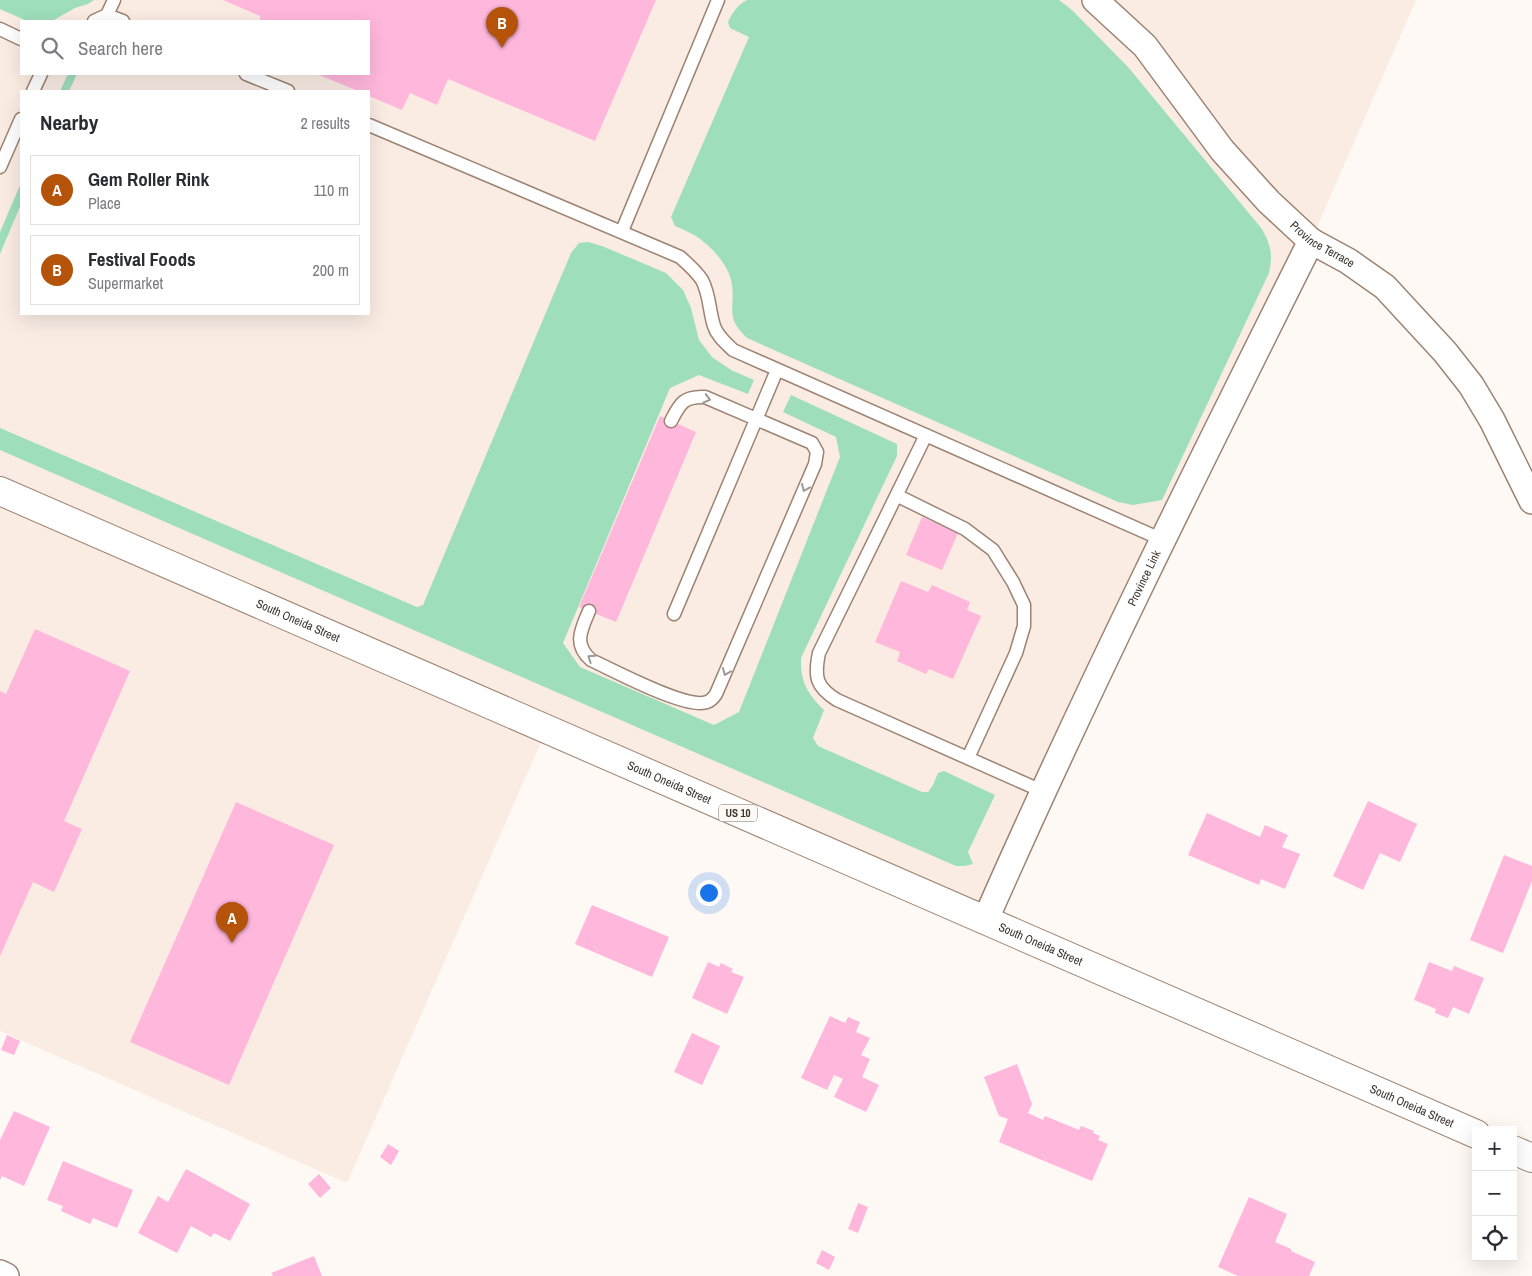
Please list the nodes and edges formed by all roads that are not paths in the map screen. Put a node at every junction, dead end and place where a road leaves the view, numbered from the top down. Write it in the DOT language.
graph roads {
  1 [pos="114,0"];
  2 [pos="718,0"];
  3 [pos="1095,0"];
  4 [pos="107,15"];
  5 [pos="96,20"];
  6 [pos="120,20"];
  7 [pos="0,30"];
  8 [pos="20,39"];
  9 [pos="41,75"];
  10 [pos="248,75"];
  11 [pos="33,90"];
  12 [pos="286,90"];
  13 [pos="20,120"];
  14 [pos="370,125"];
  15 [pos="0,167"];
  16 [pos="622,231"];
  17 [pos="1311,241"];
  18 [pos="777,370"];
  19 [pos="756,419"];
  20 [pos="671,421"];
  21 [pos="926,435"];
  22 [pos="0,491"];
  23 [pos="898,496"];
  24 [pos="1532,501"];
  25 [pos="1163,540"];
  26 [pos="589,612"];
  27 [pos="674,614"];
  28 [pos="968,758"];
  29 [pos="1042,791"];
  30 [pos="985,921"];
  31 [pos="1472,1132"];
  32 [pos="1517,1152"];
  33 [pos="1532,1158"];
  34 [pos="0,1273"];
  35 [pos="6,1276"];
  1 -- 4 [label="lane"];
  2 -- 16 [label="lane"];
  3 -- 17 [label="street, Province Terrace"];
  4 -- 5 [label="lane"];
  4 -- 6 [label="lane"];
  7 -- 8 [label="lane"];
  9 -- 11 [label="lane"];
  10 -- 12 [label="lane"];
  13 -- 15 [label="lane"];
  14 -- 16 [label="lane"];
  16 -- 18 [label="lane"];
  17 -- 24 [label="street, Province Terrace"];
  17 -- 25 [label="street, Province Link"];
  18 -- 19 [label="lane"];
  18 -- 21 [label="lane"];
  20 -- 19 [label="lane, one-way"];
  19 -- 26 [label="lane, one-way"];
  19 -- 27 [label="lane"];
  21 -- 23 [label="lane"];
  21 -- 25 [label="lane"];
  22 -- 30 [label="highway, South Oneida Street / US 10"];
  23 -- 28 [label="lane"];
  23 -- 28 [label="lane"];
  25 -- 29 [label="street, Province Link"];
  28 -- 29 [label="lane"];
  29 -- 30 [label="street, Province Link"];
  30 -- 31 [label="highway, South Oneida Street / US 10"];
  32 -- 33 [label="highway"];
  34 -- 35 [label="street"];
}
